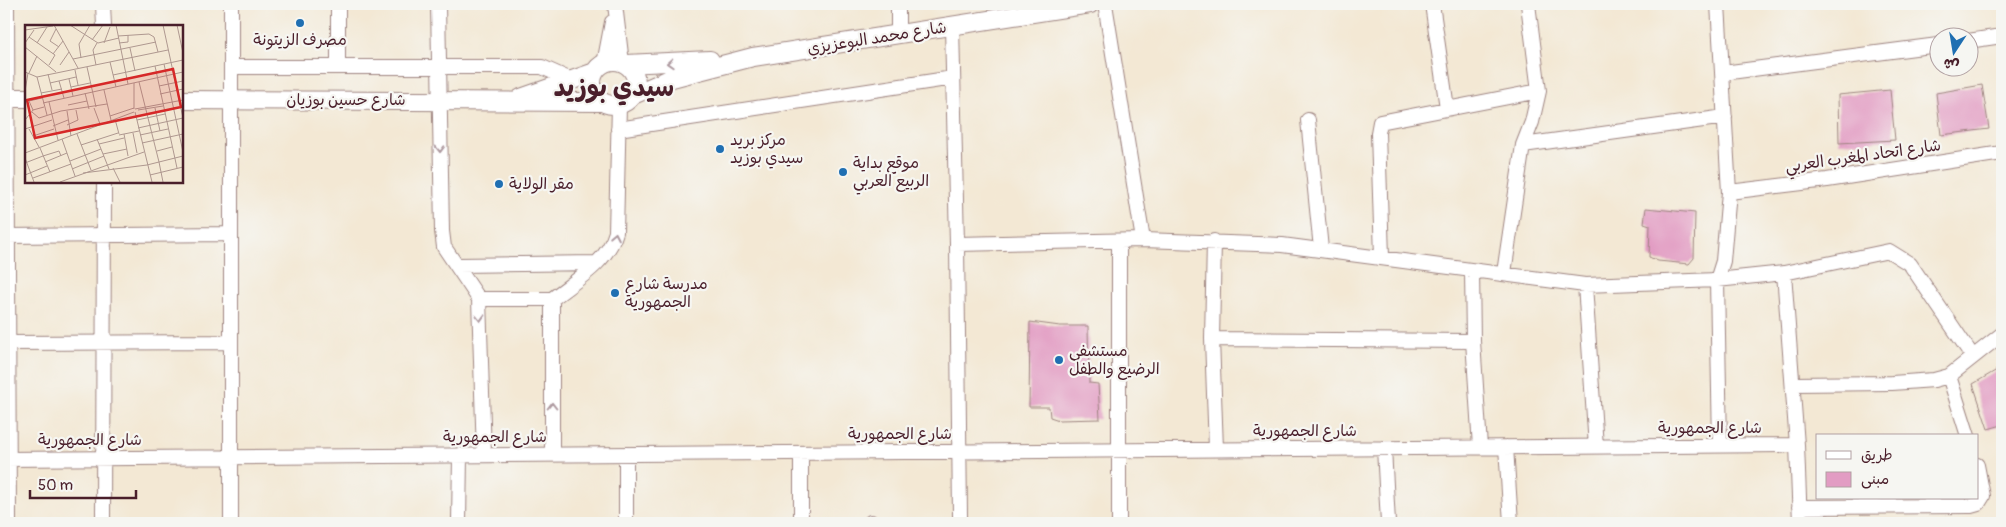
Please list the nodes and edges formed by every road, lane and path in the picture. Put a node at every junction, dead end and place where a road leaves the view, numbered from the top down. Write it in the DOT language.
graph roads {
  1 [pos="8,4"];
  2 [pos="103,4"];
  3 [pos="231,4"];
  4 [pos="338,4"];
  5 [pos="438,4"];
  6 [pos="898,4"];
  7 [pos="1090,4"];
  8 [pos="1105,4"];
  9 [pos="1432,4"];
  10 [pos="1528,4"];
  11 [pos="1718,4"];
  12 [pos="615,6"];
  13 [pos="1009,10"];
  14 [pos="104,25"];
  15 [pos="952,26"];
  16 [pos="898,34"];
  17 [pos="2002,36"];
  18 [pos="1978,40"];
  19 [pos="1928,46"];
  20 [pos="753,57"];
  21 [pos="624,64"];
  22 [pos="338,67"];
  23 [pos="438,67"];
  24 [pos="231,68"];
  25 [pos="600,68"];
  26 [pos="1723,73"];
  27 [pos="953,78"];
  28 [pos="571,80"];
  29 [pos="1539,91"];
  30 [pos="6,98"];
  31 [pos="25,98"];
  32 [pos="182,100"];
  33 [pos="231,100"];
  34 [pos="439,100"];
  35 [pos="618,101"];
  36 [pos="511,102"];
  37 [pos="1448,108"];
  38 [pos="1725,117"];
  39 [pos="1308,120"];
  40 [pos="618,129"];
  41 [pos="1523,145"];
  42 [pos="2002,152"];
  43 [pos="104,182"];
  44 [pos="1729,192"];
  45 [pos="231,234"];
  46 [pos="104,235"];
  47 [pos="6,236"];
  48 [pos="1143,240"];
  49 [pos="1214,241"];
  50 [pos="1119,242"];
  51 [pos="957,244"];
  52 [pos="1321,249"];
  53 [pos="1382,256"];
  54 [pos="597,263"];
  55 [pos="458,265"];
  56 [pos="1472,271"];
  57 [pos="1504,273"];
  58 [pos="1784,273"];
  59 [pos="1717,280"];
  60 [pos="1585,285"];
  61 [pos="479,299"];
  62 [pos="552,299"];
  63 [pos="2002,334"];
  64 [pos="1212,339"];
  65 [pos="1473,341"];
  66 [pos="104,342"];
  67 [pos="231,342"];
  68 [pos="6,343"];
  69 [pos="1973,357"];
  70 [pos="1949,376"];
  71 [pos="1793,384"];
  72 [pos="1967,434"];
  73 [pos="1796,445"];
  74 [pos="1596,446"];
  75 [pos="1720,446"];
  76 [pos="1506,447"];
  77 [pos="1384,448"];
  78 [pos="1480,448"];
  79 [pos="1119,450"];
  80 [pos="1216,450"];
  81 [pos="960,452"];
  82 [pos="801,453"];
  83 [pos="552,454"];
  84 [pos="626,454"];
  85 [pos="460,455"];
  86 [pos="484,455"];
  87 [pos="231,457"];
  88 [pos="6,458"];
  89 [pos="104,458"];
  90 [pos="1978,470"];
  91 [pos="1799,507"];
  92 [pos="960,516"];
  93 [pos="9,523"];
  94 [pos="103,523"];
  95 [pos="231,523"];
  96 [pos="459,523"];
  97 [pos="626,523"];
  98 [pos="801,523"];
  99 [pos="1119,523"];
  100 [pos="1388,523"];
  101 [pos="1511,523"];
  102 [pos="1800,523"];
  1 -- 30 [label="street"];
  2 -- 14 [label="street"];
  3 -- 24 [label="street"];
  4 -- 22 [label="street"];
  5 -- 23 [label="street"];
  6 -- 16 [label="street"];
  7 -- 13 [label="main road, شارع محمد البوعزيزي"];
  8 -- 48 [label="street"];
  9 -- 37 [label="street"];
  10 -- 29 [label="street"];
  11 -- 26 [label="street"];
  12 -- 21 [label="street"];
  12 -- 25 [label="street"];
  13 -- 15 [label="main road, شارع محمد البوعزيزي"];
  15 -- 16 [label="main road, شارع محمد البوعزيزي"];
  15 -- 27 [label="street"];
  16 -- 20 [label="main road, شارع محمد البوعزيزي"];
  17 -- 18 [label="street"];
  19 -- 26 [label="street"];
  20 -- 21 [label="main road, شارع محمد البوعزيزي, one-way"];
  20 -- 35 [label="main road, شارع محمد البوعزيزي"];
  21 -- 25 [label="main road"];
  21 -- 35 [label="main road"];
  22 -- 23 [label="street"];
  22 -- 24 [label="street"];
  23 -- 28 [label="street"];
  23 -- 34 [label="street"];
  24 -- 33 [label="street"];
  25 -- 28 [label="main road, شارع حسين بوزيان"];
  25 -- 35 [label="main road"];
  26 -- 38 [label="street"];
  27 -- 40 [label="street"];
  27 -- 51 [label="street"];
  28 -- 36 [label="main road, شارع حسين بوزيان"];
  29 -- 37 [label="street"];
  29 -- 41 [label="street"];
  30 -- 31 [label="main road"];
  30 -- 47 [label="street"];
  32 -- 33 [label="main road, شارع حسين بوزيان"];
  33 -- 34 [label="main road, شارع حسين بوزيان"];
  33 -- 45 [label="street"];
  34 -- 36 [label="main road, شارع حسين بوزيان"];
  34 -- 55 [label="street, one-way"];
  35 -- 36 [label="main road, شارع حسين بوزيان"];
  35 -- 40 [label="street"];
  37 -- 53 [label="street"];
  38 -- 41 [label="street"];
  38 -- 44 [label="street"];
  39 -- 52 [label="street"];
  54 -- 40 [label="street, one-way"];
  41 -- 57 [label="street"];
  42 -- 44 [label="street, شارع اتحاد المغرب العربي"];
  43 -- 46 [label="street"];
  44 -- 59 [label="street"];
  45 -- 46 [label="street"];
  45 -- 67 [label="street"];
  46 -- 47 [label="street"];
  46 -- 66 [label="street"];
  47 -- 68 [label="street"];
  48 -- 49 [label="street"];
  48 -- 50 [label="street"];
  49 -- 52 [label="street"];
  49 -- 64 [label="street"];
  50 -- 51 [label="street"];
  50 -- 79 [label="street"];
  51 -- 81 [label="street"];
  52 -- 53 [label="street"];
  53 -- 56 [label="street"];
  54 -- 55 [label="street"];
  54 -- 62 [label="street"];
  55 -- 61 [label="street"];
  56 -- 57 [label="street"];
  56 -- 65 [label="street"];
  57 -- 60 [label="street"];
  58 -- 59 [label="street"];
  58 -- 69 [label="street"];
  58 -- 71 [label="street"];
  59 -- 60 [label="street"];
  59 -- 75 [label="street"];
  60 -- 74 [label="street"];
  61 -- 62 [label="street"];
  61 -- 86 [label="street, one-way"];
  83 -- 62 [label="street, one-way"];
  63 -- 69 [label="street"];
  64 -- 65 [label="street"];
  64 -- 80 [label="street"];
  65 -- 78 [label="street"];
  66 -- 67 [label="street"];
  66 -- 68 [label="street"];
  66 -- 89 [label="street"];
  67 -- 87 [label="street"];
  68 -- 88 [label="street"];
  69 -- 70 [label="street"];
  70 -- 71 [label="street"];
  70 -- 72 [label="street"];
  71 -- 73 [label="street"];
  73 -- 75 [label="street, شارع الجمهورية"];
  73 -- 91 [label="street"];
  74 -- 75 [label="street, شارع الجمهورية"];
  74 -- 76 [label="street, شارع الجمهورية"];
  76 -- 78 [label="street, شارع الجمهورية"];
  76 -- 101 [label="street"];
  77 -- 78 [label="street, شارع الجمهورية"];
  77 -- 80 [label="street, شارع الجمهورية"];
  77 -- 100 [label="street"];
  79 -- 80 [label="street, شارع الجمهورية"];
  79 -- 81 [label="street, شارع الجمهورية"];
  79 -- 99 [label="street"];
  81 -- 82 [label="street, شارع الجمهورية"];
  81 -- 92 [label="street"];
  82 -- 84 [label="street, شارع الجمهورية"];
  82 -- 98 [label="street"];
  83 -- 84 [label="street, شارع الجمهورية"];
  83 -- 86 [label="street, شارع الجمهورية"];
  84 -- 97 [label="street"];
  85 -- 86 [label="street, شارع الجمهورية"];
  85 -- 87 [label="street, شارع الجمهورية"];
  85 -- 96 [label="street"];
  87 -- 89 [label="street, شارع الجمهورية"];
  87 -- 95 [label="street"];
  88 -- 89 [label="street, شارع الجمهورية"];
  88 -- 93 [label="street"];
  89 -- 94 [label="street"];
  90 -- 91 [label="street"];
  91 -- 102 [label="street"];
}
